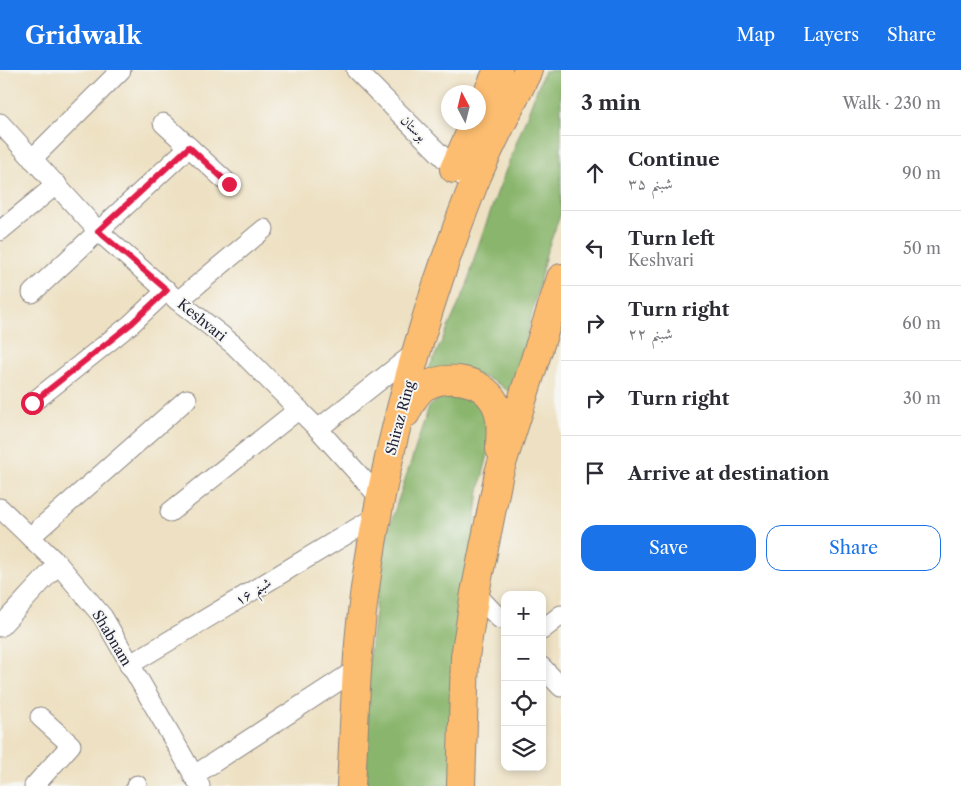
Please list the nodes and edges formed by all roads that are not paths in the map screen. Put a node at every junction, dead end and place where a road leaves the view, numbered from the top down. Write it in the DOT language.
graph roads {
  1 [pos="121,70"];
  2 [pos="356,70"];
  3 [pos="498,70"];
  4 [pos="528,70"];
  5 [pos="486,97"];
  6 [pos="0,123"];
  7 [pos="163,123"];
  8 [pos="473,130"];
  9 [pos="189,147"];
  10 [pos="32,159"];
  11 [pos="464,177"];
  12 [pos="57,184"];
  13 [pos="229,184"];
  14 [pos="264,229"];
  15 [pos="0,231"];
  16 [pos="98,231"];
  17 [pos="561,278"];
  18 [pos="32,294"];
  19 [pos="172,295"];
  20 [pos="418,350"];
  21 [pos="187,399"];
  22 [pos="32,403"];
  23 [pos="299,409"];
  24 [pos="318,429"];
  25 [pos="394,439"];
  26 [pos="499,473"];
  27 [pos="378,507"];
  28 [pos="0,508"];
  29 [pos="170,512"];
  30 [pos="30,537"];
  31 [pos="58,564"];
  32 [pos="475,593"];
  33 [pos="561,615"];
  34 [pos="500,620"];
  35 [pos="0,627"];
  36 [pos="546,627"];
  37 [pos="129,665"];
  38 [pos="357,668"];
  39 [pos="546,671"];
  40 [pos="561,687"];
  41 [pos="40,717"];
  42 [pos="197,781"];
  43 [pos="34,786"];
  44 [pos="351,786"];
  45 [pos="462,786"];
  1 -- 10 [label="street"];
  2 -- 11 [label="street, بوستان"];
  3 -- 5 [label="highway"];
  4 -- 11 [label="highway, Shiraz Ring"];
  6 -- 10 [label="street, Keshvari"];
  7 -- 9 [label="street"];
  8 -- 11 [label="highway"];
  9 -- 13 [label="street"];
  9 -- 16 [label="street"];
  10 -- 12 [label="street, Keshvari"];
  11 -- 20 [label="highway, Shiraz Ring"];
  12 -- 15 [label="street"];
  12 -- 16 [label="street, Keshvari"];
  14 -- 19 [label="street"];
  16 -- 18 [label="street"];
  16 -- 19 [label="street, Keshvari"];
  17 -- 26 [label="highway"];
  19 -- 22 [label="street"];
  19 -- 23 [label="street, Keshvari"];
  20 -- 24 [label="street"];
  20 -- 25 [label="highway, Shiraz Ring"];
  21 -- 30 [label="street"];
  23 -- 24 [label="street, Keshvari"];
  23 -- 29 [label="street"];
  24 -- 27 [label="street, Keshvari"];
  25 -- 26 [label="highway"];
  25 -- 27 [label="highway, Shiraz Ring"];
  26 -- 32 [label="highway"];
  27 -- 37 [label="street, ۱۶ شبنم"];
  27 -- 38 [label="highway, Shiraz Ring"];
  28 -- 30 [label="street, Shabnam"];
  30 -- 31 [label="street, Shabnam"];
  31 -- 35 [label="street"];
  31 -- 37 [label="street, Shabnam"];
  32 -- 34 [label="street"];
  32 -- 45 [label="highway"];
  33 -- 36 [label="street"];
  37 -- 42 [label="street, Shabnam"];
  38 -- 42 [label="street"];
  38 -- 44 [label="highway, Shiraz Ring"];
  39 -- 40 [label="street"];
  41 -- 43 [label="street"];
}
